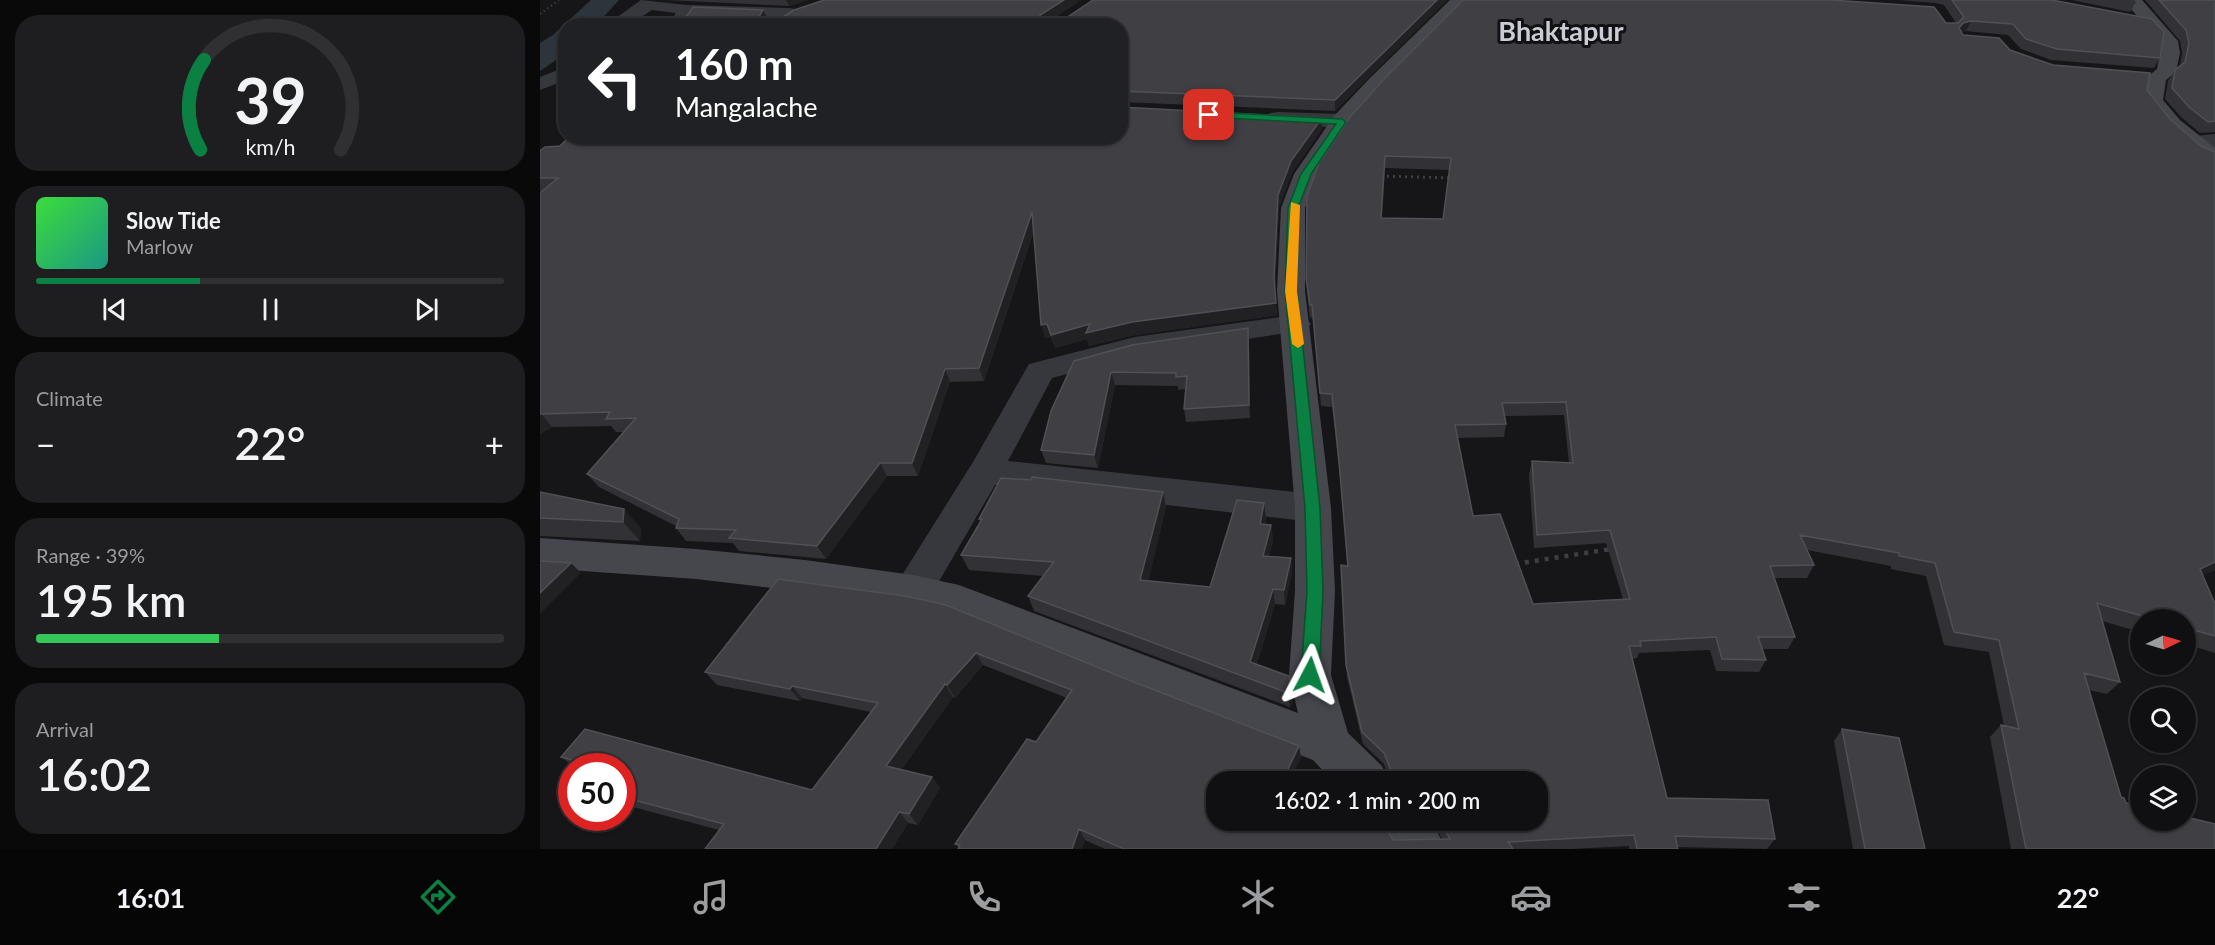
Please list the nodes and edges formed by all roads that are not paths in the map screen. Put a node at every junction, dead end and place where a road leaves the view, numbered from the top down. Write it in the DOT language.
graph roads {
  1 [pos="1460,0"];
  2 [pos="650,2"];
  3 [pos="809,9"];
  4 [pos="2126,9"];
  5 [pos="687,10"];
  6 [pos="789,13"];
  7 [pos="626,18"];
  8 [pos="682,18"];
  9 [pos="783,18"];
  10 [pos="2135,75"];
  11 [pos="558,76"];
  12 [pos="2157,77"];
  13 [pos="540,84"];
  14 [pos="1260,117"];
  15 [pos="1342,122"];
  16 [pos="2204,141"];
  17 [pos="2215,159"];
  18 [pos="1296,324"];
  19 [pos="985,471"];
  20 [pos="1313,508"];
  21 [pos="540,553"];
  22 [pos="913,591"];
  23 [pos="1329,745"];
  24 [pos="1355,771"];
  25 [pos="1410,831"];
  26 [pos="1422,849"];
  1 -- 15 [label="main road"];
  2 -- 5 [label="street"];
  2 -- 7 [label="street"];
  3 -- 6 [label="street"];
  4 -- 12 [label="main road"];
  5 -- 6 [label="street"];
  5 -- 8 [label="street"];
  6 -- 9 [label="street"];
  10 -- 12 [label="street"];
  11 -- 13 [label="street"];
  12 -- 16 [label="main road"];
  14 -- 15 [label="street"];
  15 -- 18 [label="main road"];
  16 -- 17 [label="main road"];
  18 -- 19 [label="street"];
  18 -- 20 [label="main road"];
  19 -- 20 [label="street"];
  19 -- 22 [label="street"];
  20 -- 23 [label="main road"];
  21 -- 22 [label="main road"];
  22 -- 23 [label="main road"];
  23 -- 24 [label="main road"];
  25 -- 26 [label="main road"];
}
